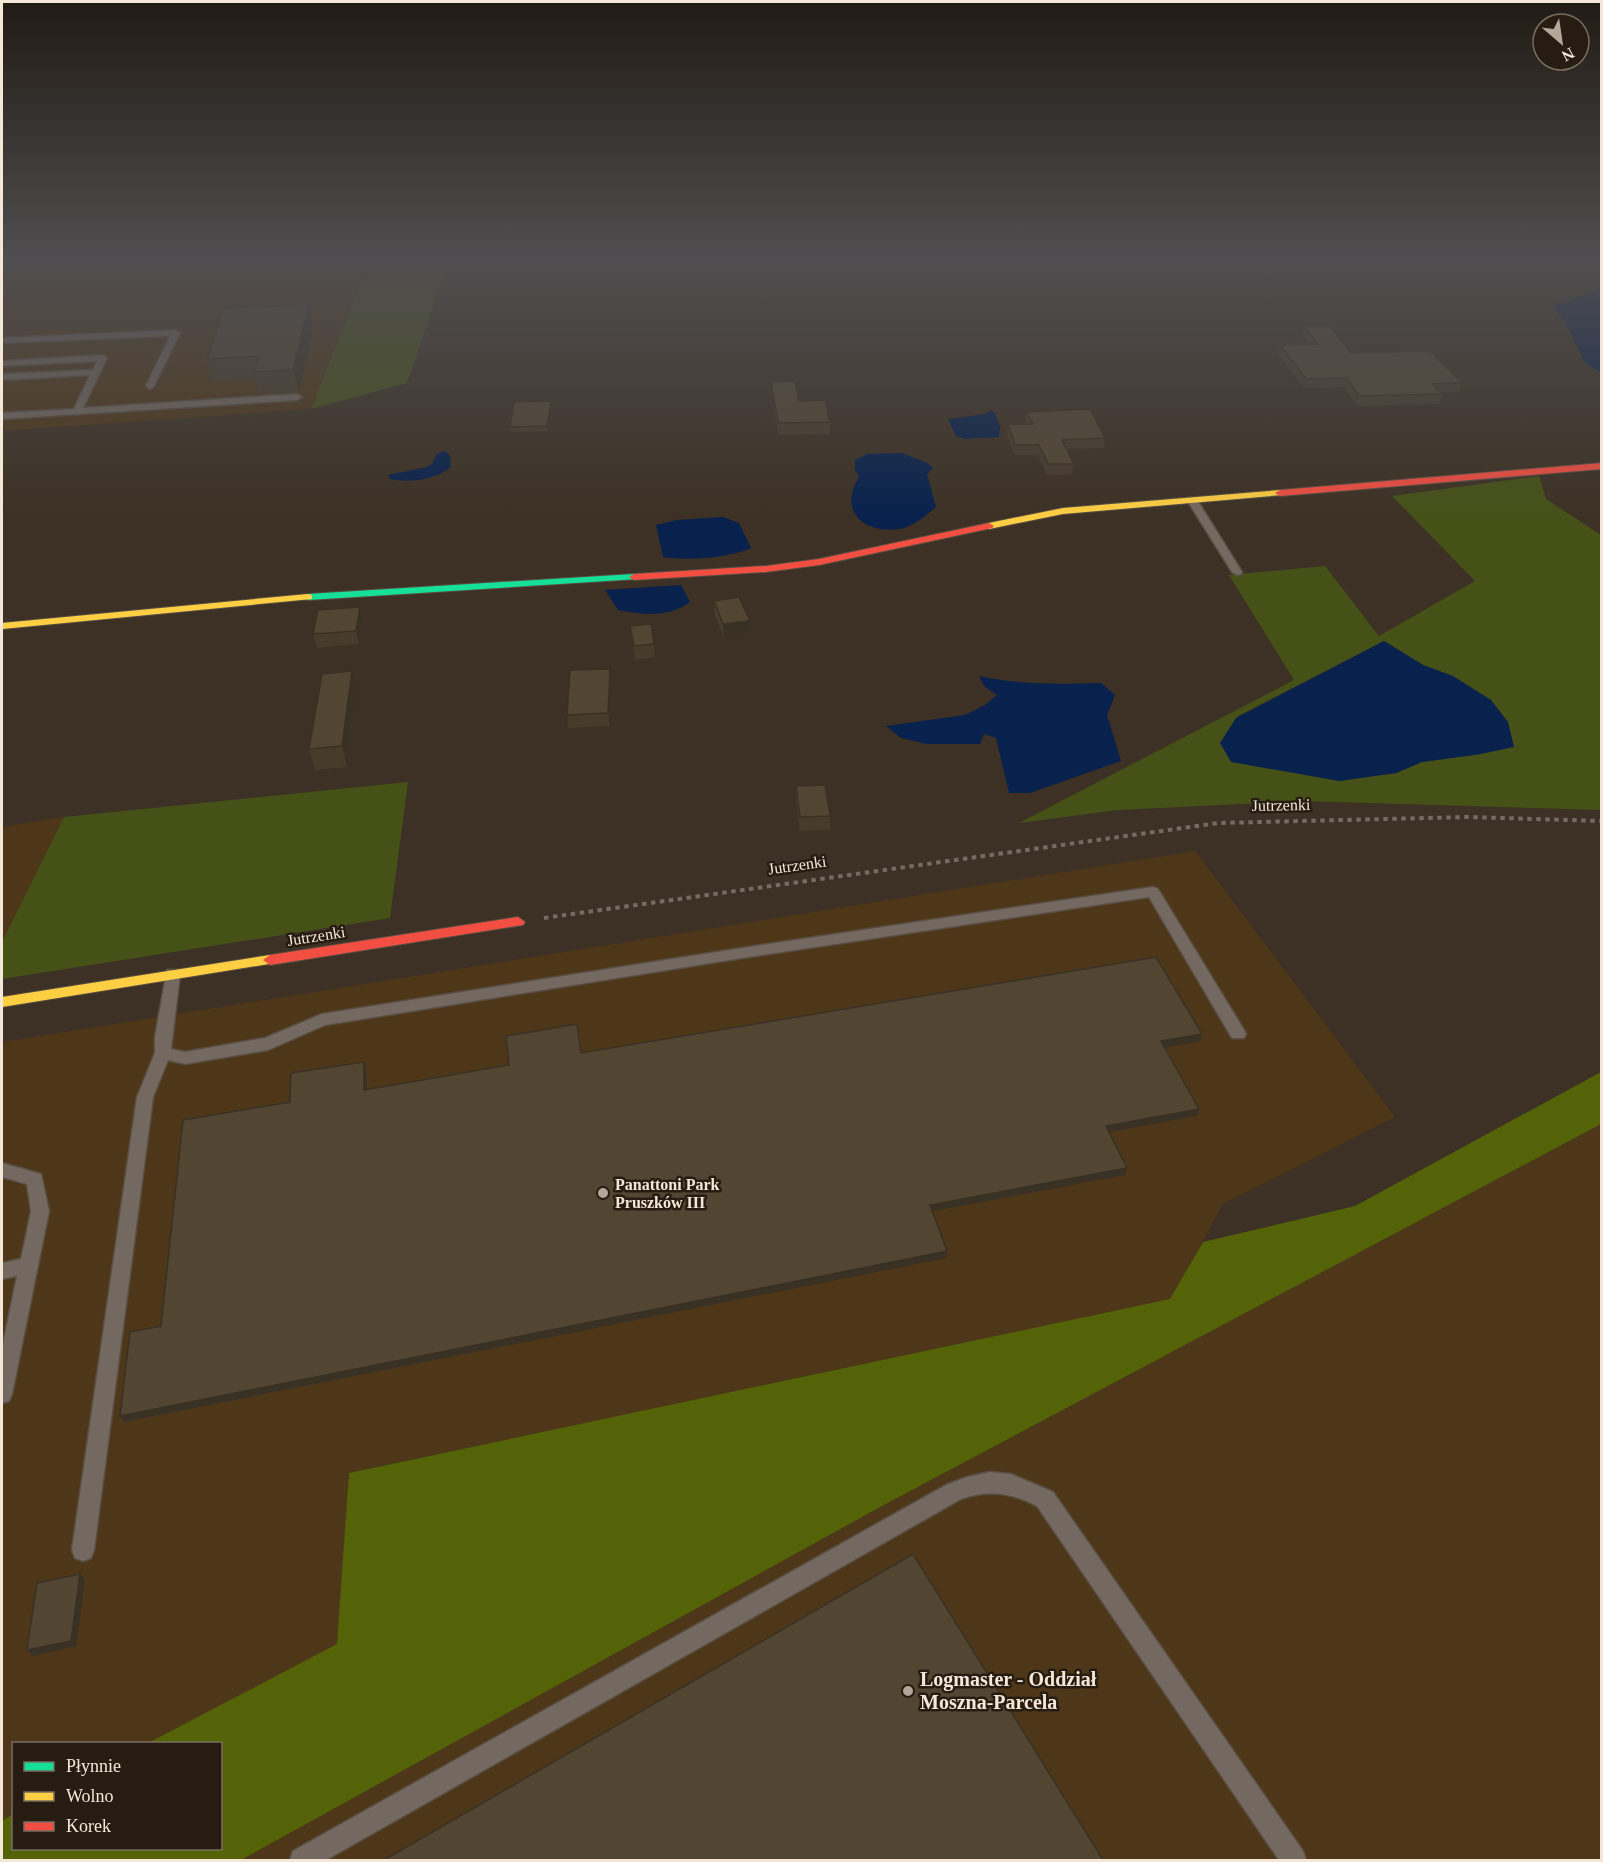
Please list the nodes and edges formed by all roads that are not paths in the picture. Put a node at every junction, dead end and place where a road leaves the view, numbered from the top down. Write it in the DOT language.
graph roads {
  1 [pos="171,344"];
  2 [pos="2,363"];
  3 [pos="96,372"];
  4 [pos="2,377"];
  5 [pos="150,386"];
  6 [pos="297,397"];
  7 [pos="77,411"];
  8 [pos="2,416"];
  9 [pos="1602,466"];
  10 [pos="1192,501"];
  11 [pos="1237,572"];
  12 [pos="2,626"];
  13 [pos="518,922"];
  14 [pos="172,974"];
  15 [pos="2,1002"];
  16 [pos="1238,1034"];
  17 [pos="163,1053"];
  18 [pos="2,1170"];
  19 [pos="28,1266"];
  20 [pos="2,1271"];
  21 [pos="2,1394"];
  22 [pos="83,1550"];
  23 [pos="302,1860"];
  24 [pos="1294,1860"];
  1 -- 5 [label="lane"];
  2 -- 3 [label="lane"];
  3 -- 4 [label="lane"];
  3 -- 7 [label="lane"];
  6 -- 7 [label="lane"];
  7 -- 8 [label="lane"];
  9 -- 10 [label="street"];
  10 -- 11 [label="lane"];
  10 -- 12 [label="street"];
  13 -- 14 [label="street, Jutrzenki"];
  14 -- 15 [label="street, Jutrzenki"];
  14 -- 17 [label="lane"];
  16 -- 17 [label="lane"];
  17 -- 22 [label="lane"];
  18 -- 19 [label="lane"];
  19 -- 20 [label="lane"];
  19 -- 21 [label="lane"];
  23 -- 24 [label="lane"];
}
